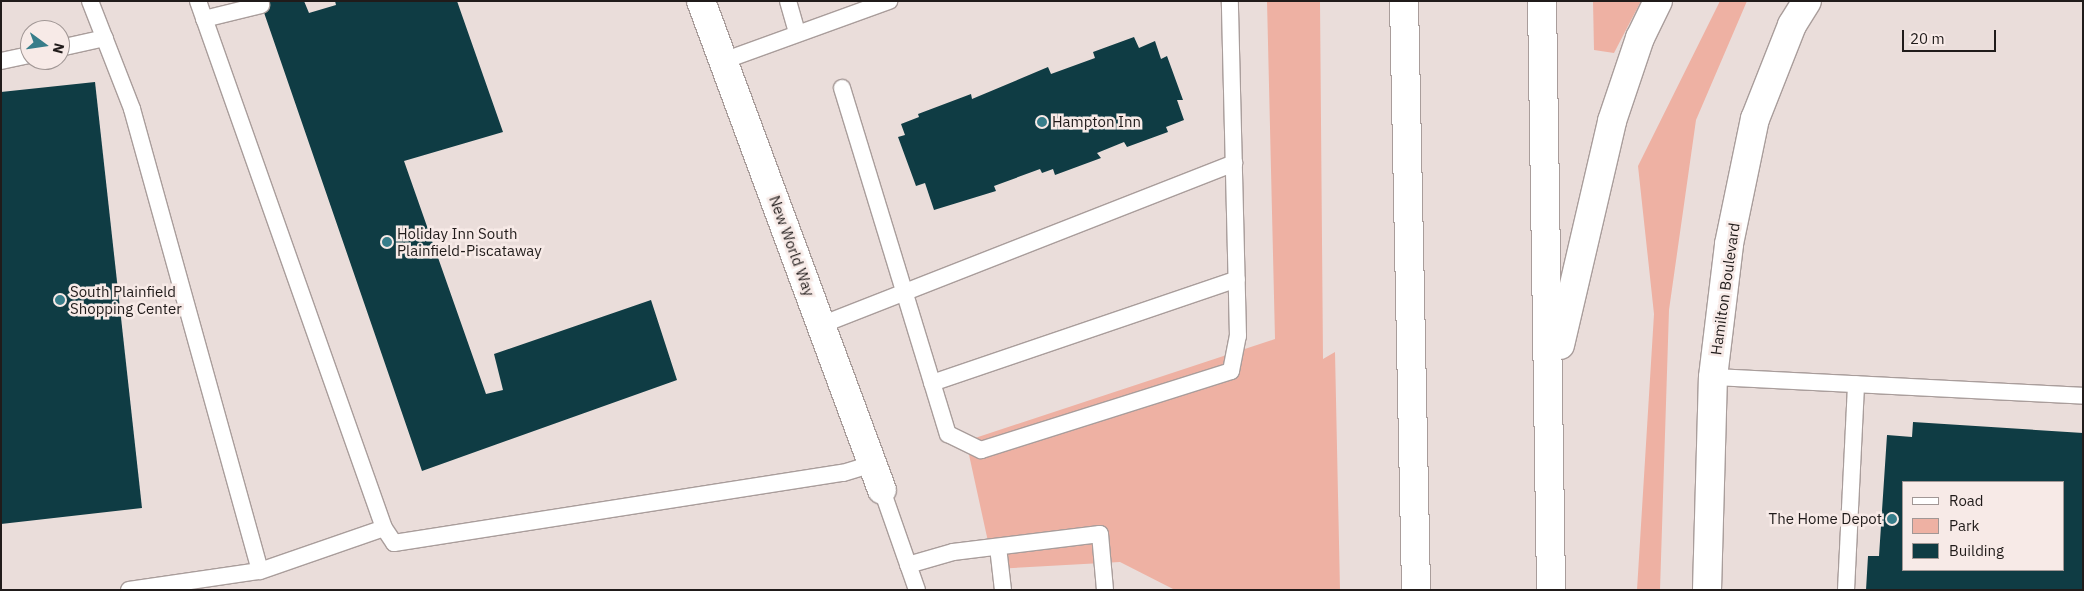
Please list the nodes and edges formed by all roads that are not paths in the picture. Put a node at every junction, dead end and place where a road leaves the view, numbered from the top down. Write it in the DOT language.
graph roads {
  1 [pos="90,1"];
  2 [pos="198,1"];
  3 [pos="701,1"];
  4 [pos="788,1"];
  5 [pos="889,1"];
  6 [pos="1230,1"];
  7 [pos="1404,1"];
  8 [pos="1542,1"];
  9 [pos="1658,1"];
  10 [pos="1807,1"];
  11 [pos="261,4"];
  12 [pos="204,19"];
  13 [pos="797,32"];
  14 [pos="105,38"];
  15 [pos="70,46"];
  16 [pos="20,56"];
  17 [pos="1,61"];
  18 [pos="723,61"];
  19 [pos="842,88"];
  20 [pos="1234,163"];
  21 [pos="1237,278"];
  22 [pos="904,291"];
  23 [pos="821,325"];
  24 [pos="1713,377"];
  25 [pos="932,383"];
  26 [pos="1856,384"];
  27 [pos="1551,388"];
  28 [pos="2083,396"];
  29 [pos="872,464"];
  30 [pos="882,490"];
  31 [pos="384,528"];
  32 [pos="998,547"];
  33 [pos="908,565"];
  34 [pos="260,571"];
  35 [pos="129,590"];
  36 [pos="917,590"];
  37 [pos="1003,590"];
  38 [pos="1105,590"];
  39 [pos="1416,590"];
  40 [pos="1551,590"];
  41 [pos="1707,590"];
  42 [pos="1846,590"];
  1 -- 14 [label="lane"];
  2 -- 12 [label="lane"];
  3 -- 18 [label="main road, New World Way"];
  4 -- 13 [label="lane"];
  5 -- 13 [label="lane"];
  6 -- 20 [label="lane"];
  7 -- 39 [label="main road"];
  8 -- 27 [label="main road"];
  9 -- 27 [label="main road"];
  10 -- 24 [label="main road, Hamilton Boulevard"];
  11 -- 12 [label="lane"];
  12 -- 31 [label="lane"];
  13 -- 18 [label="lane"];
  14 -- 15 [label="lane"];
  14 -- 34 [label="lane"];
  16 -- 17 [label="lane"];
  18 -- 23 [label="main road, New World Way"];
  19 -- 22 [label="lane"];
  20 -- 21 [label="lane"];
  20 -- 22 [label="lane"];
  21 -- 25 [label="lane"];
  21 -- 25 [label="lane"];
  22 -- 23 [label="lane"];
  22 -- 25 [label="lane"];
  23 -- 29 [label="main road, New World Way"];
  24 -- 26 [label="lane"];
  24 -- 41 [label="main road, Hamilton Boulevard"];
  26 -- 28 [label="lane"];
  26 -- 42 [label="lane"];
  27 -- 40 [label="main road"];
  29 -- 30 [label="main road, New World Way"];
  29 -- 31 [label="lane"];
  30 -- 33 [label="lane"];
  31 -- 34 [label="lane"];
  32 -- 33 [label="lane"];
  32 -- 37 [label="lane"];
  32 -- 38 [label="lane"];
  33 -- 36 [label="lane"];
  34 -- 35 [label="lane"];
}
